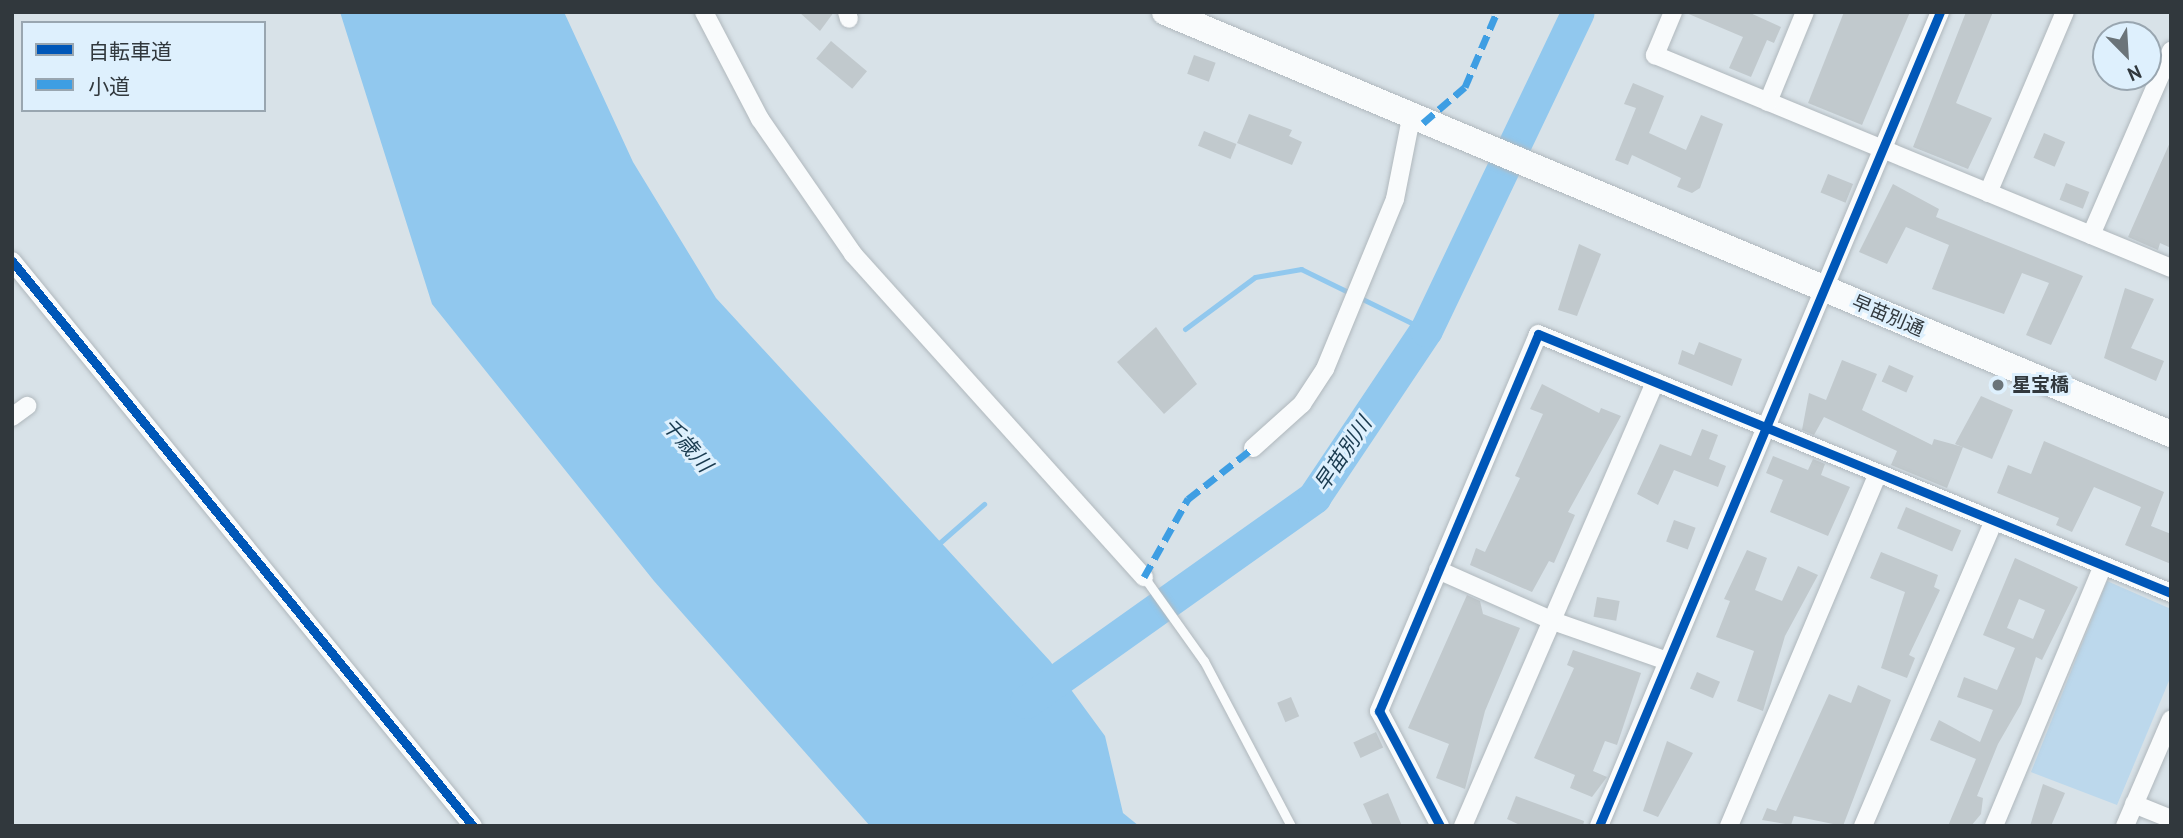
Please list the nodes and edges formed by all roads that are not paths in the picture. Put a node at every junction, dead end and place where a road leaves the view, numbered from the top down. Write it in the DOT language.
graph roads {
  1 [pos="704,12"];
  2 [pos="1166,12"];
  3 [pos="1672,12"];
  4 [pos="1805,12"];
  5 [pos="1940,12"];
  6 [pos="2065,12"];
  7 [pos="2171,51"];
  8 [pos="1768,102"];
  9 [pos="1421,122"];
  10 [pos="1882,149"];
  11 [pos="1989,193"];
  12 [pos="2091,235"];
  13 [pos="12,261"];
  14 [pos="2171,268"];
  15 [pos="1822,289"];
  16 [pos="1655,382"];
  17 [pos="27,406"];
  18 [pos="12,417"];
  19 [pos="1764,427"];
  20 [pos="2171,434"];
  21 [pos="1253,448"];
  22 [pos="1878,473"];
  23 [pos="1994,521"];
  24 [pos="2104,566"];
  25 [pos="1438,570"];
  26 [pos="1144,577"];
  27 [pos="2171,593"];
  28 [pos="1553,621"];
  29 [pos="1667,661"];
  30 [pos="2171,719"];
  31 [pos="2134,804"];
  32 [pos="2171,819"];
  33 [pos="473,826"];
  34 [pos="1291,826"];
  35 [pos="1440,826"];
  36 [pos="1463,826"];
  37 [pos="1599,826"];
  38 [pos="1729,826"];
  39 [pos="1863,826"];
  40 [pos="1994,826"];
  41 [pos="2125,826"];
  1 -- 26 [label="street"];
  2 -- 9 [label="street, 早苗別通"];
  3 -- 8 [label="street"];
  4 -- 8 [label="street"];
  5 -- 10 [label="street"];
  6 -- 11 [label="street"];
  7 -- 12 [label="street"];
  8 -- 10 [label="street"];
  9 -- 15 [label="street, 早苗別通"];
  9 -- 21 [label="street"];
  10 -- 11 [label="street"];
  10 -- 15 [label="street"];
  11 -- 12 [label="street"];
  12 -- 14 [label="street"];
  13 -- 33 [label="street"];
  15 -- 19 [label="street"];
  15 -- 20 [label="street, 早苗別通"];
  16 -- 19 [label="street"];
  16 -- 25 [label="street"];
  16 -- 28 [label="street"];
  17 -- 18 [label="street"];
  19 -- 22 [label="street"];
  19 -- 29 [label="street"];
  22 -- 23 [label="street"];
  22 -- 38 [label="street"];
  23 -- 24 [label="street"];
  23 -- 39 [label="street"];
  24 -- 27 [label="street"];
  24 -- 40 [label="street"];
  25 -- 28 [label="street"];
  25 -- 35 [label="street"];
  26 -- 34 [label="lane"];
  28 -- 29 [label="street"];
  28 -- 36 [label="street"];
  29 -- 37 [label="street"];
  30 -- 31 [label="street"];
  31 -- 32 [label="street"];
  31 -- 41 [label="street"];
}
